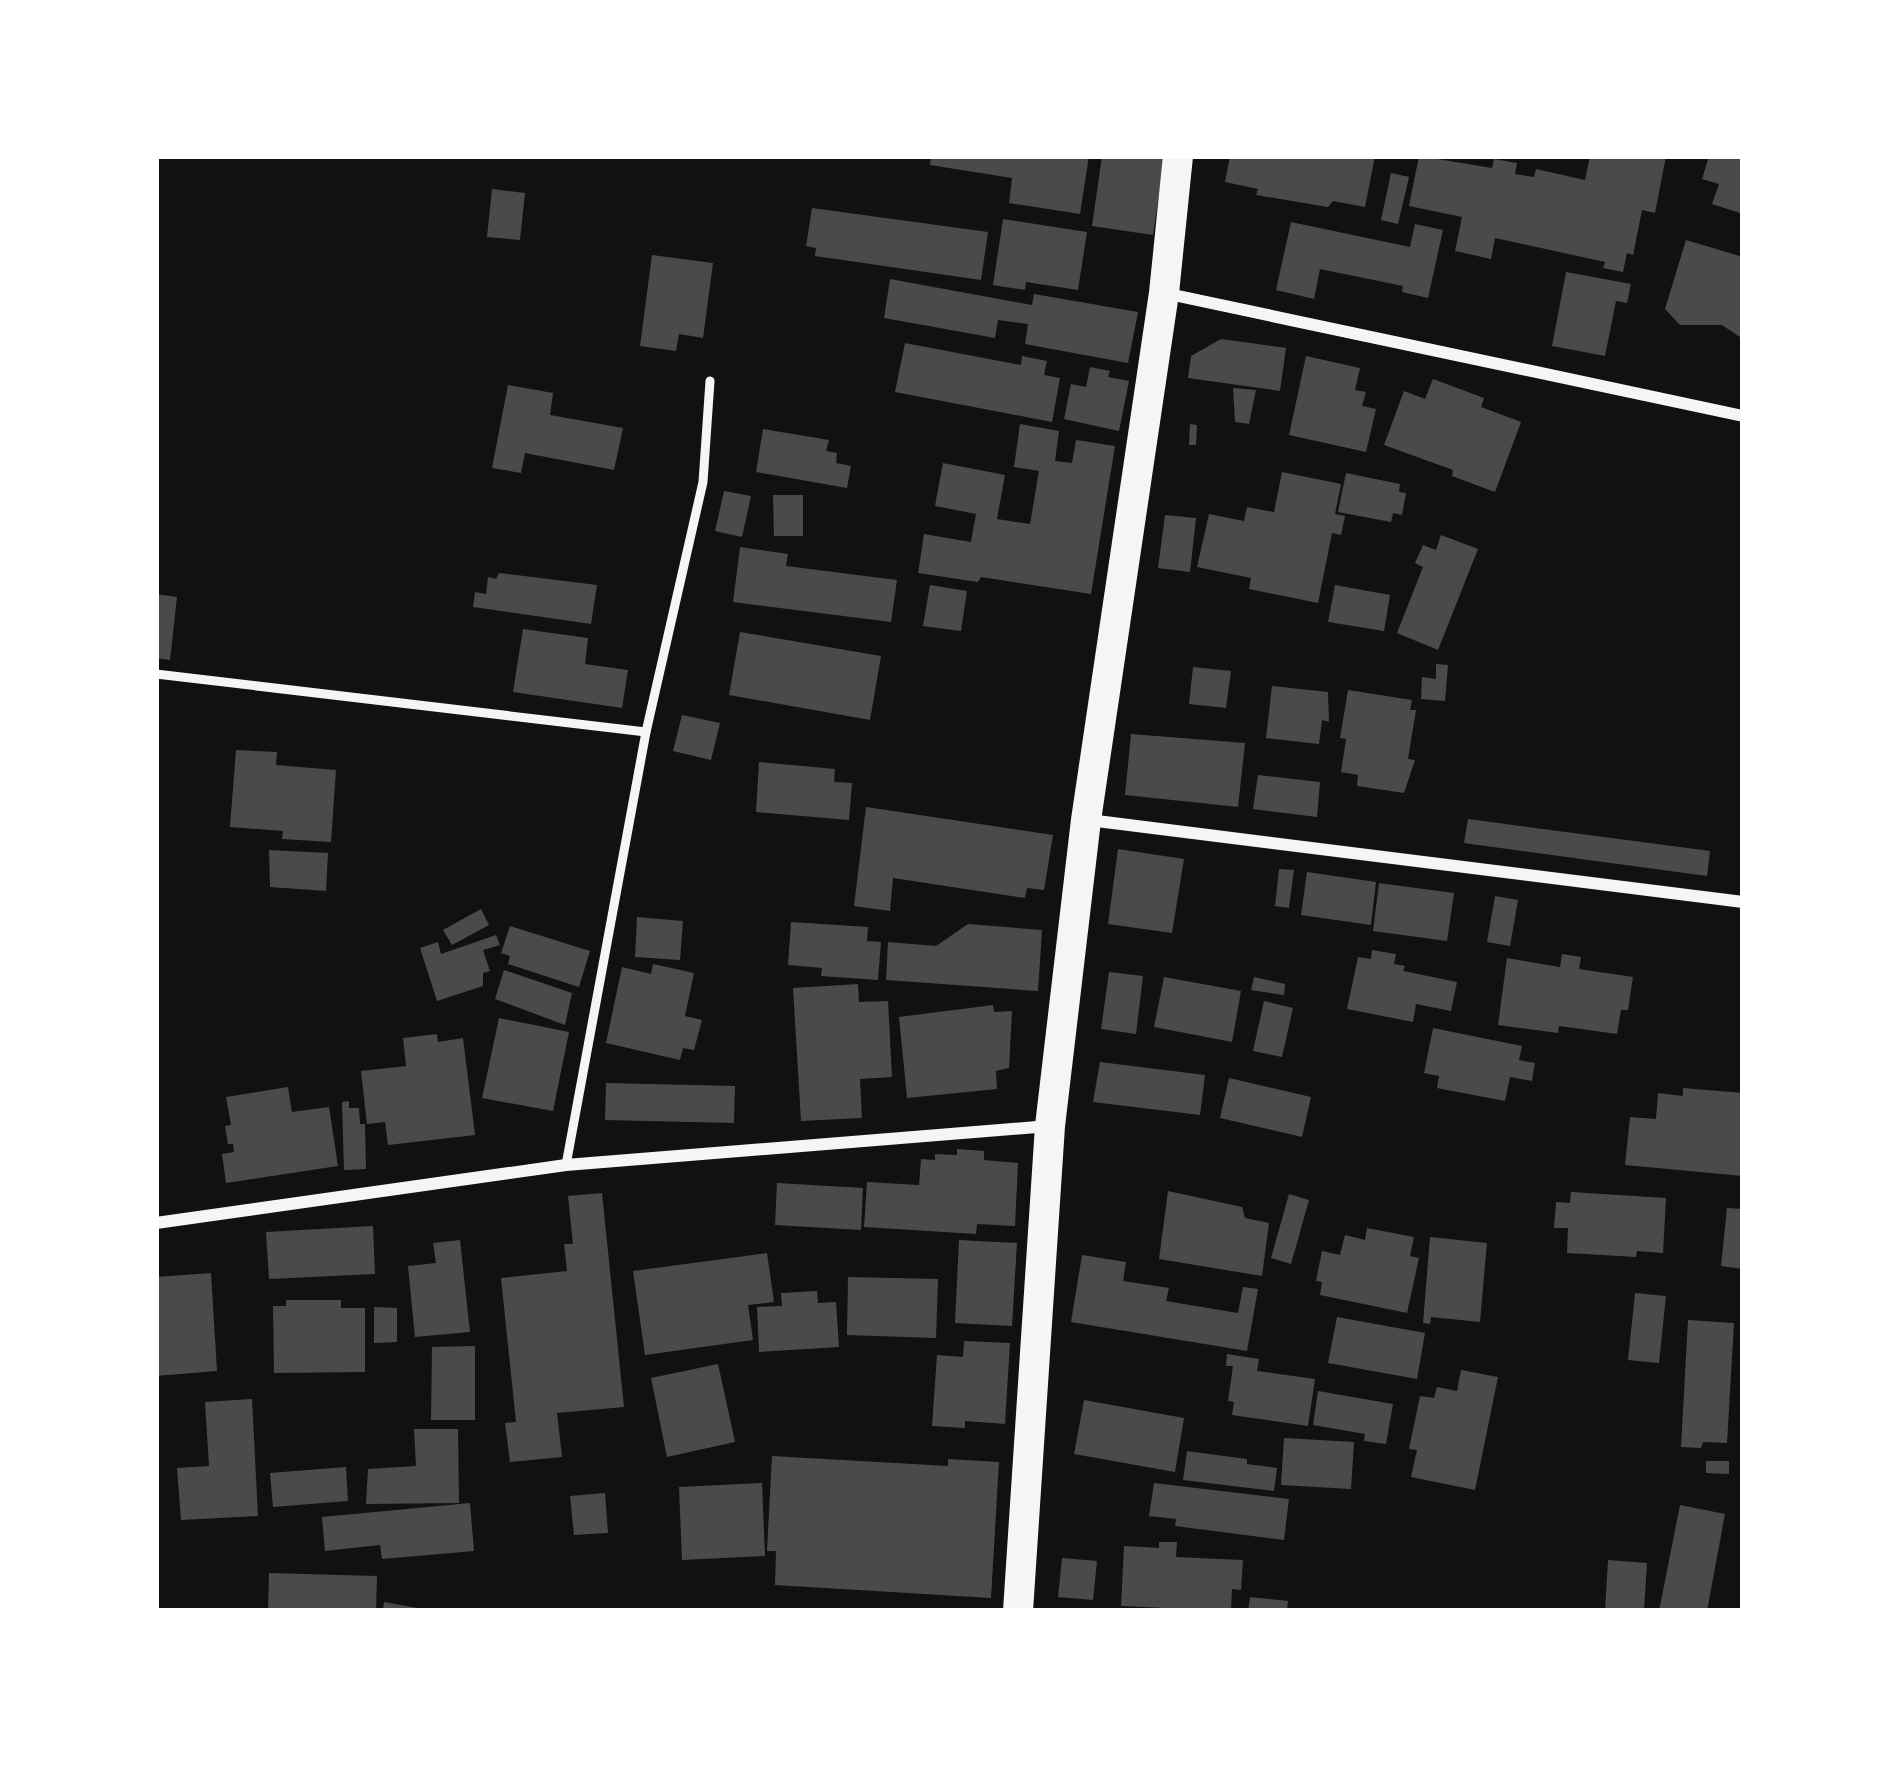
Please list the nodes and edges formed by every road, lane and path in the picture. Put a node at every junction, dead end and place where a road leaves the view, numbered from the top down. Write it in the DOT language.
graph roads {
  1 [pos="1178,156"];
  2 [pos="1164,293"];
  3 [pos="710,382"];
  4 [pos="1743,416"];
  5 [pos="156,674"];
  6 [pos="646,732"];
  7 [pos="1086,820"];
  8 [pos="1743,902"];
  9 [pos="1050,1126"];
  10 [pos="566,1165"];
  11 [pos="156,1223"];
  12 [pos="1018,1611"];
  1 -- 2 [label="main road"];
  2 -- 4 [label="street"];
  2 -- 7 [label="main road"];
  3 -- 6 [label="lane"];
  5 -- 6 [label="lane"];
  6 -- 10 [label="lane"];
  7 -- 8 [label="street"];
  7 -- 9 [label="main road"];
  9 -- 10 [label="street"];
  9 -- 12 [label="main road"];
  10 -- 11 [label="street"];
}
